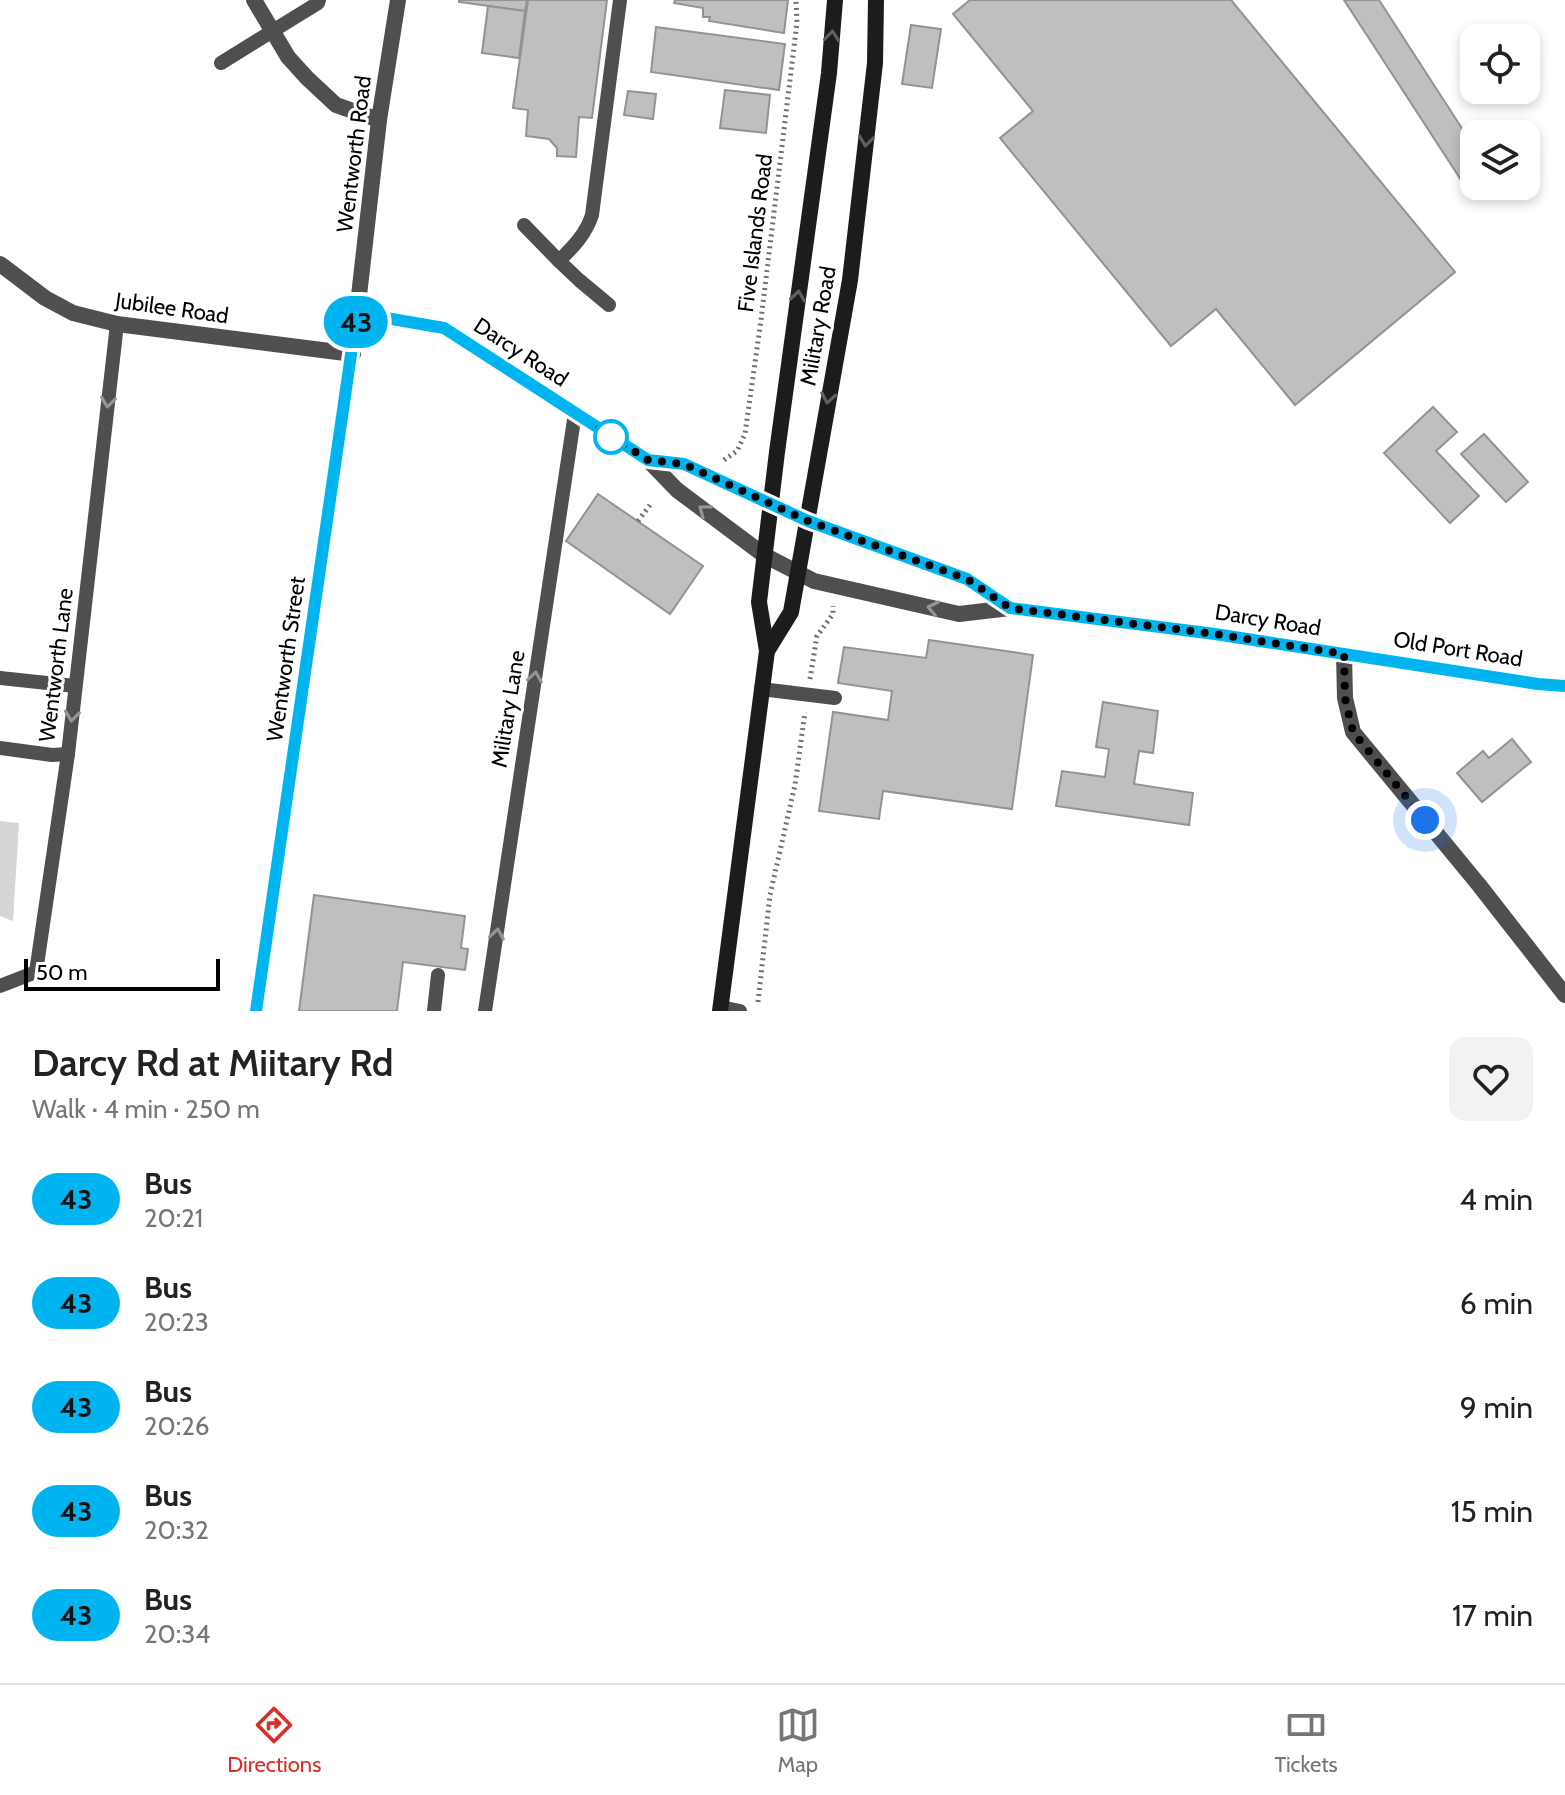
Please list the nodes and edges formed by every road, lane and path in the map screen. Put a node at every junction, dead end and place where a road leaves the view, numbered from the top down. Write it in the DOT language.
graph roads {
  1 [pos="254,0"];
  2 [pos="319,0"];
  3 [pos="398,0"];
  4 [pos="620,0"];
  5 [pos="796,0"];
  6 [pos="835,0"];
  7 [pos="876,0"];
  8 [pos="273,31"];
  9 [pos="221,63"];
  10 [pos="379,120"];
  11 [pos="524,225"];
  12 [pos="559,261"];
  13 [pos="0,264"];
  14 [pos="609,305"];
  15 [pos="357,313"];
  16 [pos="117,324"];
  17 [pos="353,354"];
  18 [pos="575,413"];
  19 [pos="648,460"];
  20 [pos="723,461"];
  21 [pos="650,505"];
  22 [pos="771,505"];
  23 [pos="638,521"];
  24 [pos="808,521"];
  25 [pos="764,555"];
  26 [pos="798,572"];
  27 [pos="833,606"];
  28 [pos="1010,608"];
  29 [pos="767,651"];
  30 [pos="1344,654"];
  31 [pos="0,678"];
  32 [pos="75,686"];
  33 [pos="1565,686"];
  34 [pos="761,689"];
  35 [pos="808,695"];
  36 [pos="835,698"];
  37 [pos="0,748"];
  38 [pos="68,754"];
  39 [pos="438,975"];
  40 [pos="0,986"];
  41 [pos="1565,995"];
  42 [pos="721,1009"];
  43 [pos="256,1011"];
  44 [pos="434,1011"];
  45 [pos="485,1011"];
  46 [pos="740,1011"];
  47 [pos="757,1011"];
  1 -- 8 [label="street"];
  2 -- 8 [label="lane"];
  3 -- 10 [label="street, Wentworth Road"];
  4 -- 12 [label="lane"];
  5 -- 20 [label="path, Five Islands Road"];
  22 -- 6 [label="main road, Military Road, one-way"];
  7 -- 24 [label="main road, Military Road, one-way"];
  8 -- 9 [label="lane"];
  8 -- 10 [label="street"];
  10 -- 15 [label="street, Wentworth Road"];
  11 -- 12 [label="lane"];
  12 -- 14 [label="lane"];
  13 -- 16 [label="street, Jubilee Road"];
  15 -- 17 [label="street, Wentworth Street"];
  15 -- 18 [label="street, Darcy Road"];
  16 -- 17 [label="street, Jubilee Road"];
  16 -- 32 [label="lane, Wentworth Lane, one-way"];
  17 -- 43 [label="street, Wentworth Street"];
  18 -- 19 [label="street, Darcy Road"];
  45 -- 18 [label="lane, Military Lane, one-way"];
  19 -- 22 [label="street, Darcy Road"];
  25 -- 19 [label="street, Darcy Road, one-way"];
  21 -- 23 [label="path"];
  22 -- 24 [label="street, Darcy Road"];
  22 -- 25 [label="main road, Military Road"];
  24 -- 26 [label="main road, Military Road"];
  24 -- 28 [label="street, Darcy Road"];
  25 -- 26 [label="street, Darcy Road"];
  25 -- 29 [label="main road, Military Road"];
  28 -- 26 [label="street, Darcy Road, one-way"];
  26 -- 29 [label="main road, Military Road"];
  27 -- 35 [label="path"];
  28 -- 30 [label="street, Darcy Road"];
  29 -- 34 [label="main road, Military Road"];
  30 -- 33 [label="street, Old Port Road"];
  30 -- 41 [label="street, Darcy Road"];
  31 -- 32 [label="lane"];
  32 -- 38 [label="lane, Wentworth Lane, one-way"];
  34 -- 35 [label="lane"];
  34 -- 42 [label="main road, Military Road"];
  35 -- 36 [label="lane"];
  35 -- 47 [label="path"];
  37 -- 38 [label="lane"];
  38 -- 40 [label="lane, Wentworth Lane"];
  39 -- 44 [label="lane"];
  42 -- 46 [label="lane"];
}
